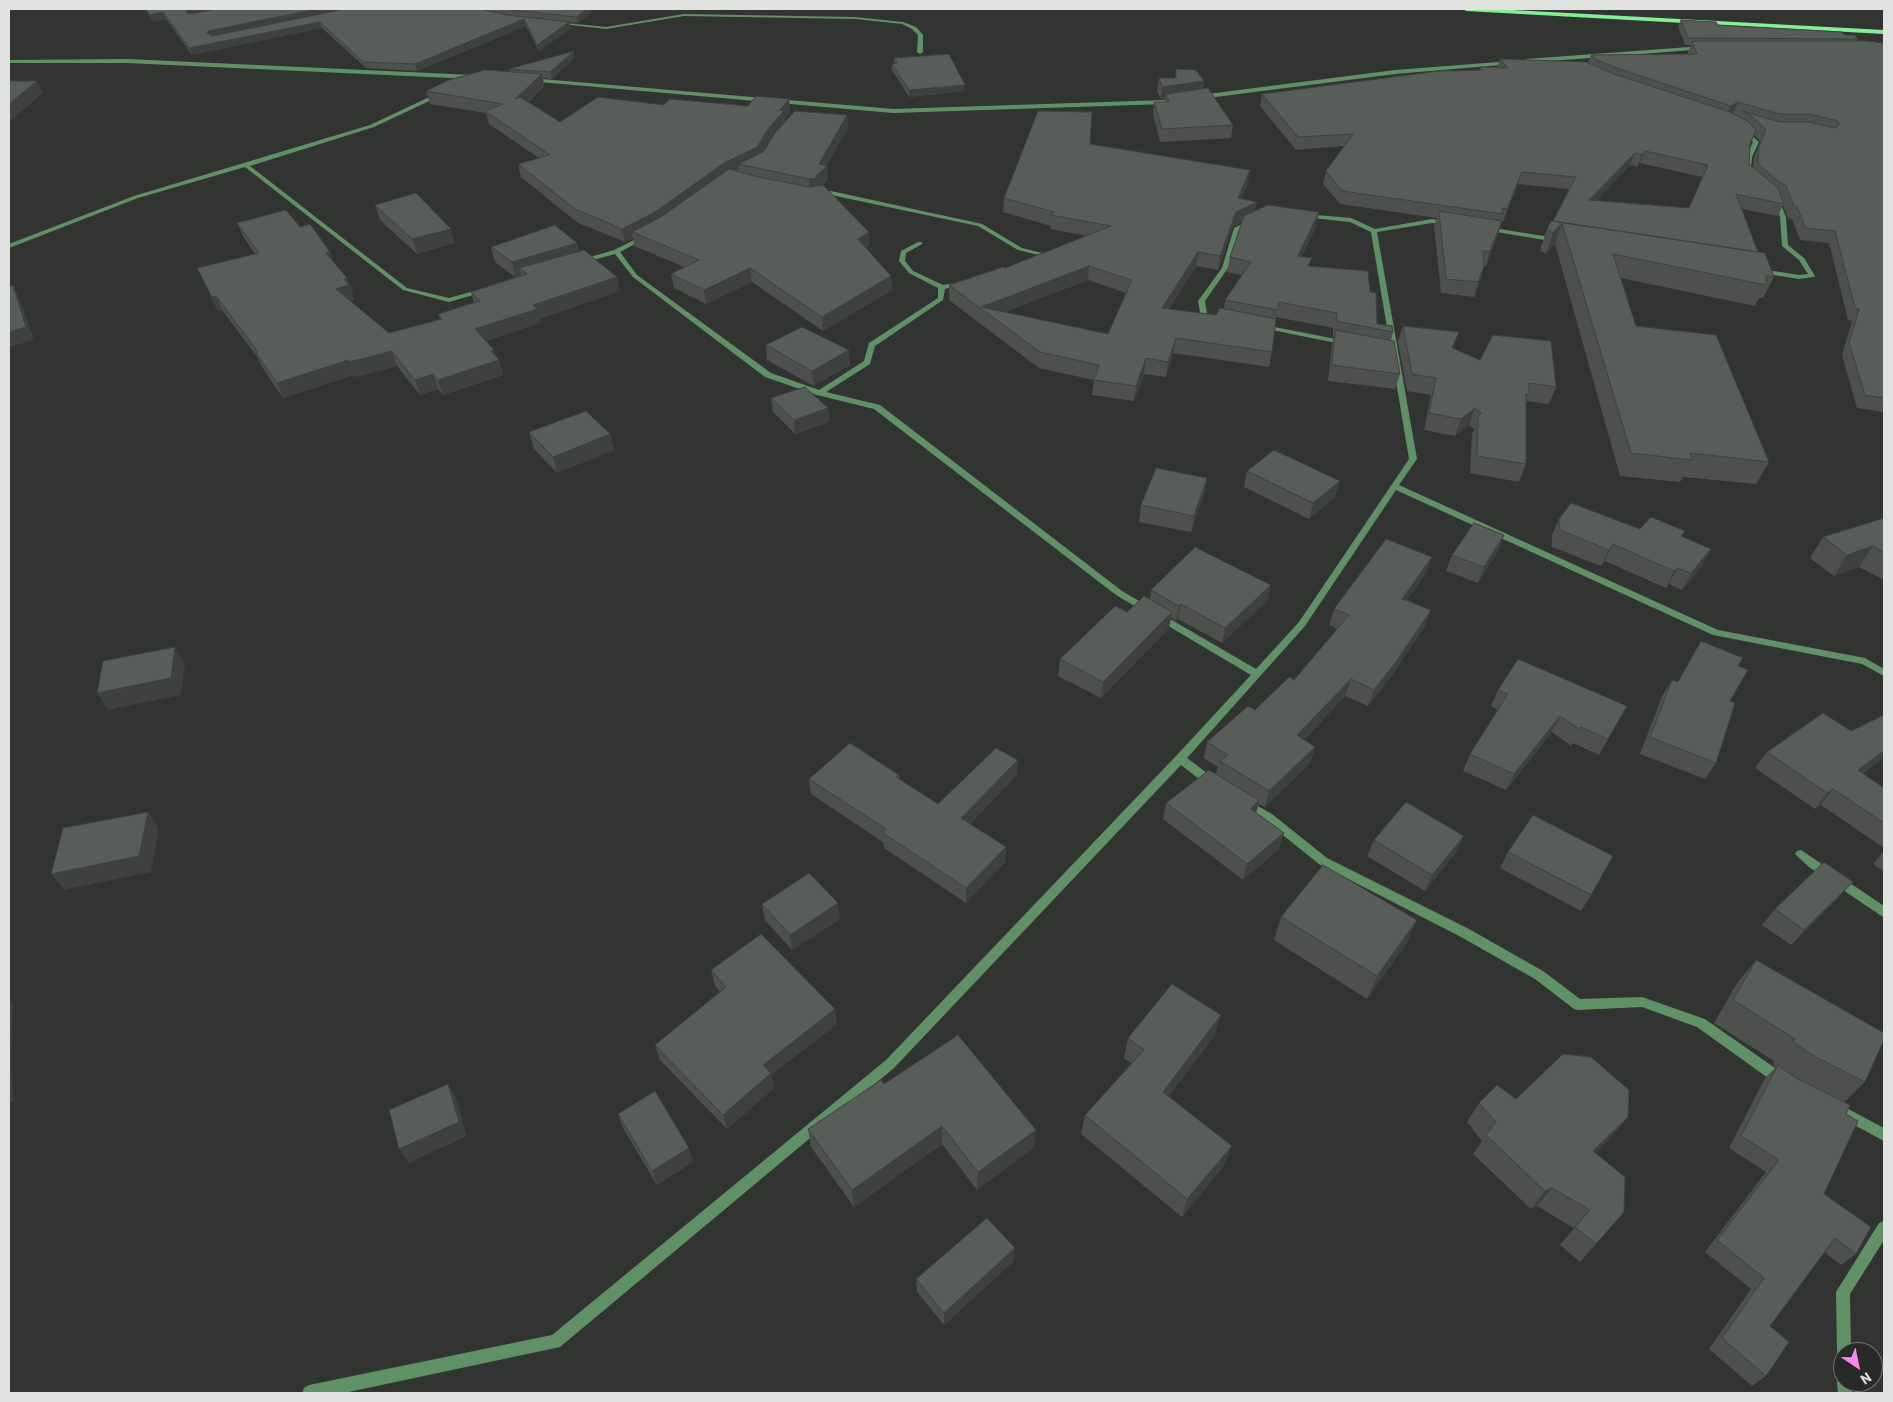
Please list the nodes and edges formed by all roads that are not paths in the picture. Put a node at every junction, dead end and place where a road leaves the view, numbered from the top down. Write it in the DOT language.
graph roads {
  1 [pos="1466,9"];
  2 [pos="1501,10"];
  3 [pos="548,22"];
  4 [pos="1884,32"];
  5 [pos="1710,48"];
  6 [pos="920,52"];
  7 [pos="1558,59"];
  8 [pos="9,62"];
  9 [pos="1577,68"];
  10 [pos="472,77"];
  11 [pos="481,77"];
  12 [pos="528,80"];
  13 [pos="456,85"];
  14 [pos="448,89"];
  15 [pos="1189,99"];
  16 [pos="1169,102"];
  17 [pos="807,104"];
  18 [pos="800,113"];
  19 [pos="1736,126"];
  20 [pos="246,165"];
  21 [pos="1753,181"];
  22 [pos="1770,195"];
  23 [pos="810,197"];
  24 [pos="1293,216"];
  25 [pos="1255,219"];
  26 [pos="1461,225"];
  27 [pos="1480,228"];
  28 [pos="1374,231"];
  29 [pos="650,234"];
  30 [pos="1565,241"];
  31 [pos="920,243"];
  32 [pos="9,246"];
  33 [pos="616,252"];
  34 [pos="1043,263"];
  35 [pos="569,265"];
  36 [pos="1750,270"];
  37 [pos="967,283"];
  38 [pos="495,287"];
  39 [pos="942,287"];
  40 [pos="1222,318"];
  41 [pos="1258,325"];
  42 [pos="1356,345"];
  43 [pos="820,393"];
  44 [pos="1394,486"];
  45 [pos="1884,673"];
  46 [pos="1257,674"];
  47 [pos="1180,759"];
  48 [pos="1218,786"];
  49 [pos="1234,796"];
  50 [pos="1801,854"];
  51 [pos="1884,912"];
  52 [pos="1787,1084"];
  53 [pos="1821,1101"];
  54 [pos="1884,1134"];
  55 [pos="1884,1228"];
  56 [pos="1844,1342"];
  57 [pos="309,1393"];
  1 -- 2 [label="main road"];
  2 -- 4 [label="main road"];
  3 -- 6 [label="street"];
  5 -- 7 [label="street"];
  7 -- 9 [label="street"];
  7 -- 15 [label="street"];
  8 -- 10 [label="street"];
  10 -- 11 [label="street"];
  10 -- 13 [label="street"];
  12 -- 17 [label="street"];
  14 -- 20 [label="street"];
  16 -- 17 [label="street"];
  17 -- 18 [label="street"];
  19 -- 21 [label="street"];
  20 -- 32 [label="street"];
  20 -- 38 [label="street"];
  22 -- 36 [label="street"];
  23 -- 34 [label="street"];
  24 -- 28 [label="street"];
  25 -- 40 [label="street"];
  26 -- 28 [label="street"];
  27 -- 30 [label="street"];
  28 -- 44 [label="street"];
  29 -- 33 [label="street"];
  31 -- 39 [label="street"];
  33 -- 35 [label="street"];
  33 -- 43 [label="street"];
  37 -- 39 [label="street"];
  39 -- 43 [label="street"];
  41 -- 42 [label="street"];
  43 -- 46 [label="street"];
  44 -- 45 [label="street"];
  44 -- 46 [label="street"];
  46 -- 47 [label="street"];
  47 -- 48 [label="street"];
  47 -- 57 [label="street"];
  49 -- 52 [label="street"];
  50 -- 51 [label="street"];
  53 -- 54 [label="street"];
  55 -- 56 [label="street"];
}
